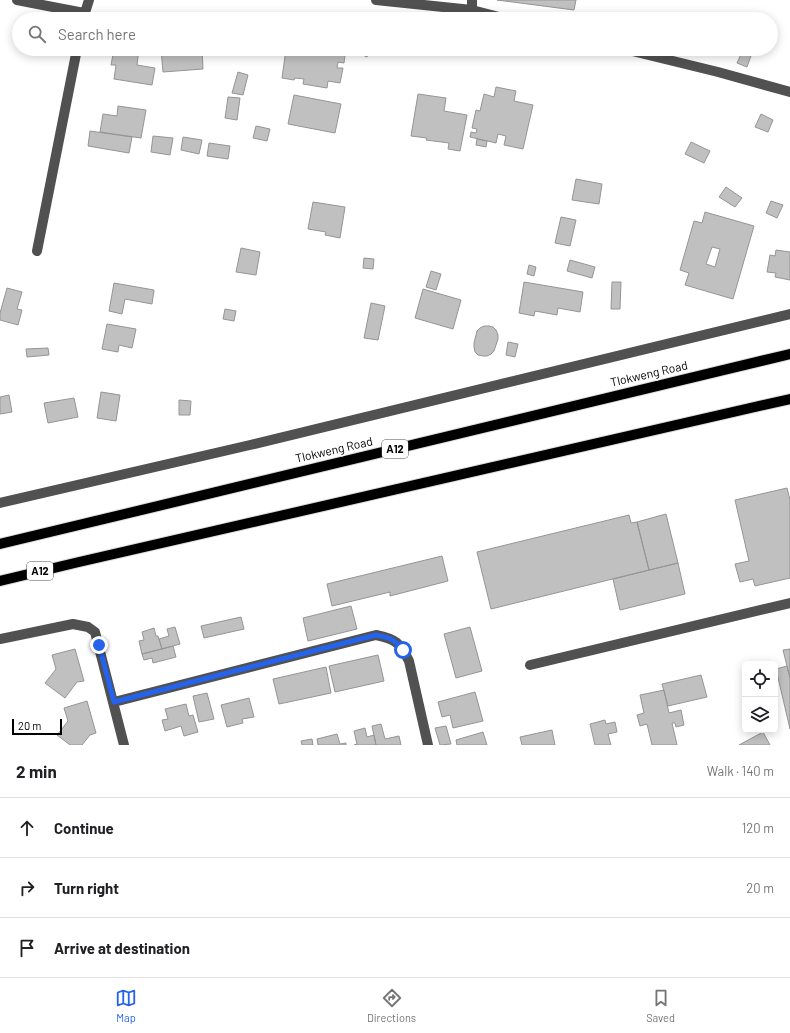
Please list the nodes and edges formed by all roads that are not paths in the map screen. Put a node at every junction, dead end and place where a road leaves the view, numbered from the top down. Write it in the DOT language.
graph roads {
  1 [pos="17,0"];
  2 [pos="89,0"];
  3 [pos="376,0"];
  4 [pos="472,5"];
  5 [pos="67,12"];
  6 [pos="85,12"];
  7 [pos="490,12"];
  8 [pos="76,56"];
  9 [pos="653,56"];
  10 [pos="790,92"];
  11 [pos="38,251"];
  12 [pos="790,314"];
  13 [pos="790,354"];
  14 [pos="790,399"];
  15 [pos="0,503"];
  16 [pos="0,544"];
  17 [pos="0,581"];
  18 [pos="790,603"];
  19 [pos="0,639"];
  20 [pos="530,665"];
  21 [pos="114,702"];
  22 [pos="124,745"];
  23 [pos="428,745"];
  1 -- 5 [label="street"];
  2 -- 6 [label="street"];
  3 -- 4 [label="street"];
  4 -- 7 [label="street"];
  8 -- 11 [label="street"];
  9 -- 10 [label="street"];
  12 -- 15 [label="street"];
  13 -- 16 [label="main road, Tlokweng Road / A12"];
  14 -- 17 [label="main road, A12"];
  18 -- 20 [label="street"];
  19 -- 21 [label="street"];
  21 -- 22 [label="street"];
  21 -- 23 [label="street"];
}
